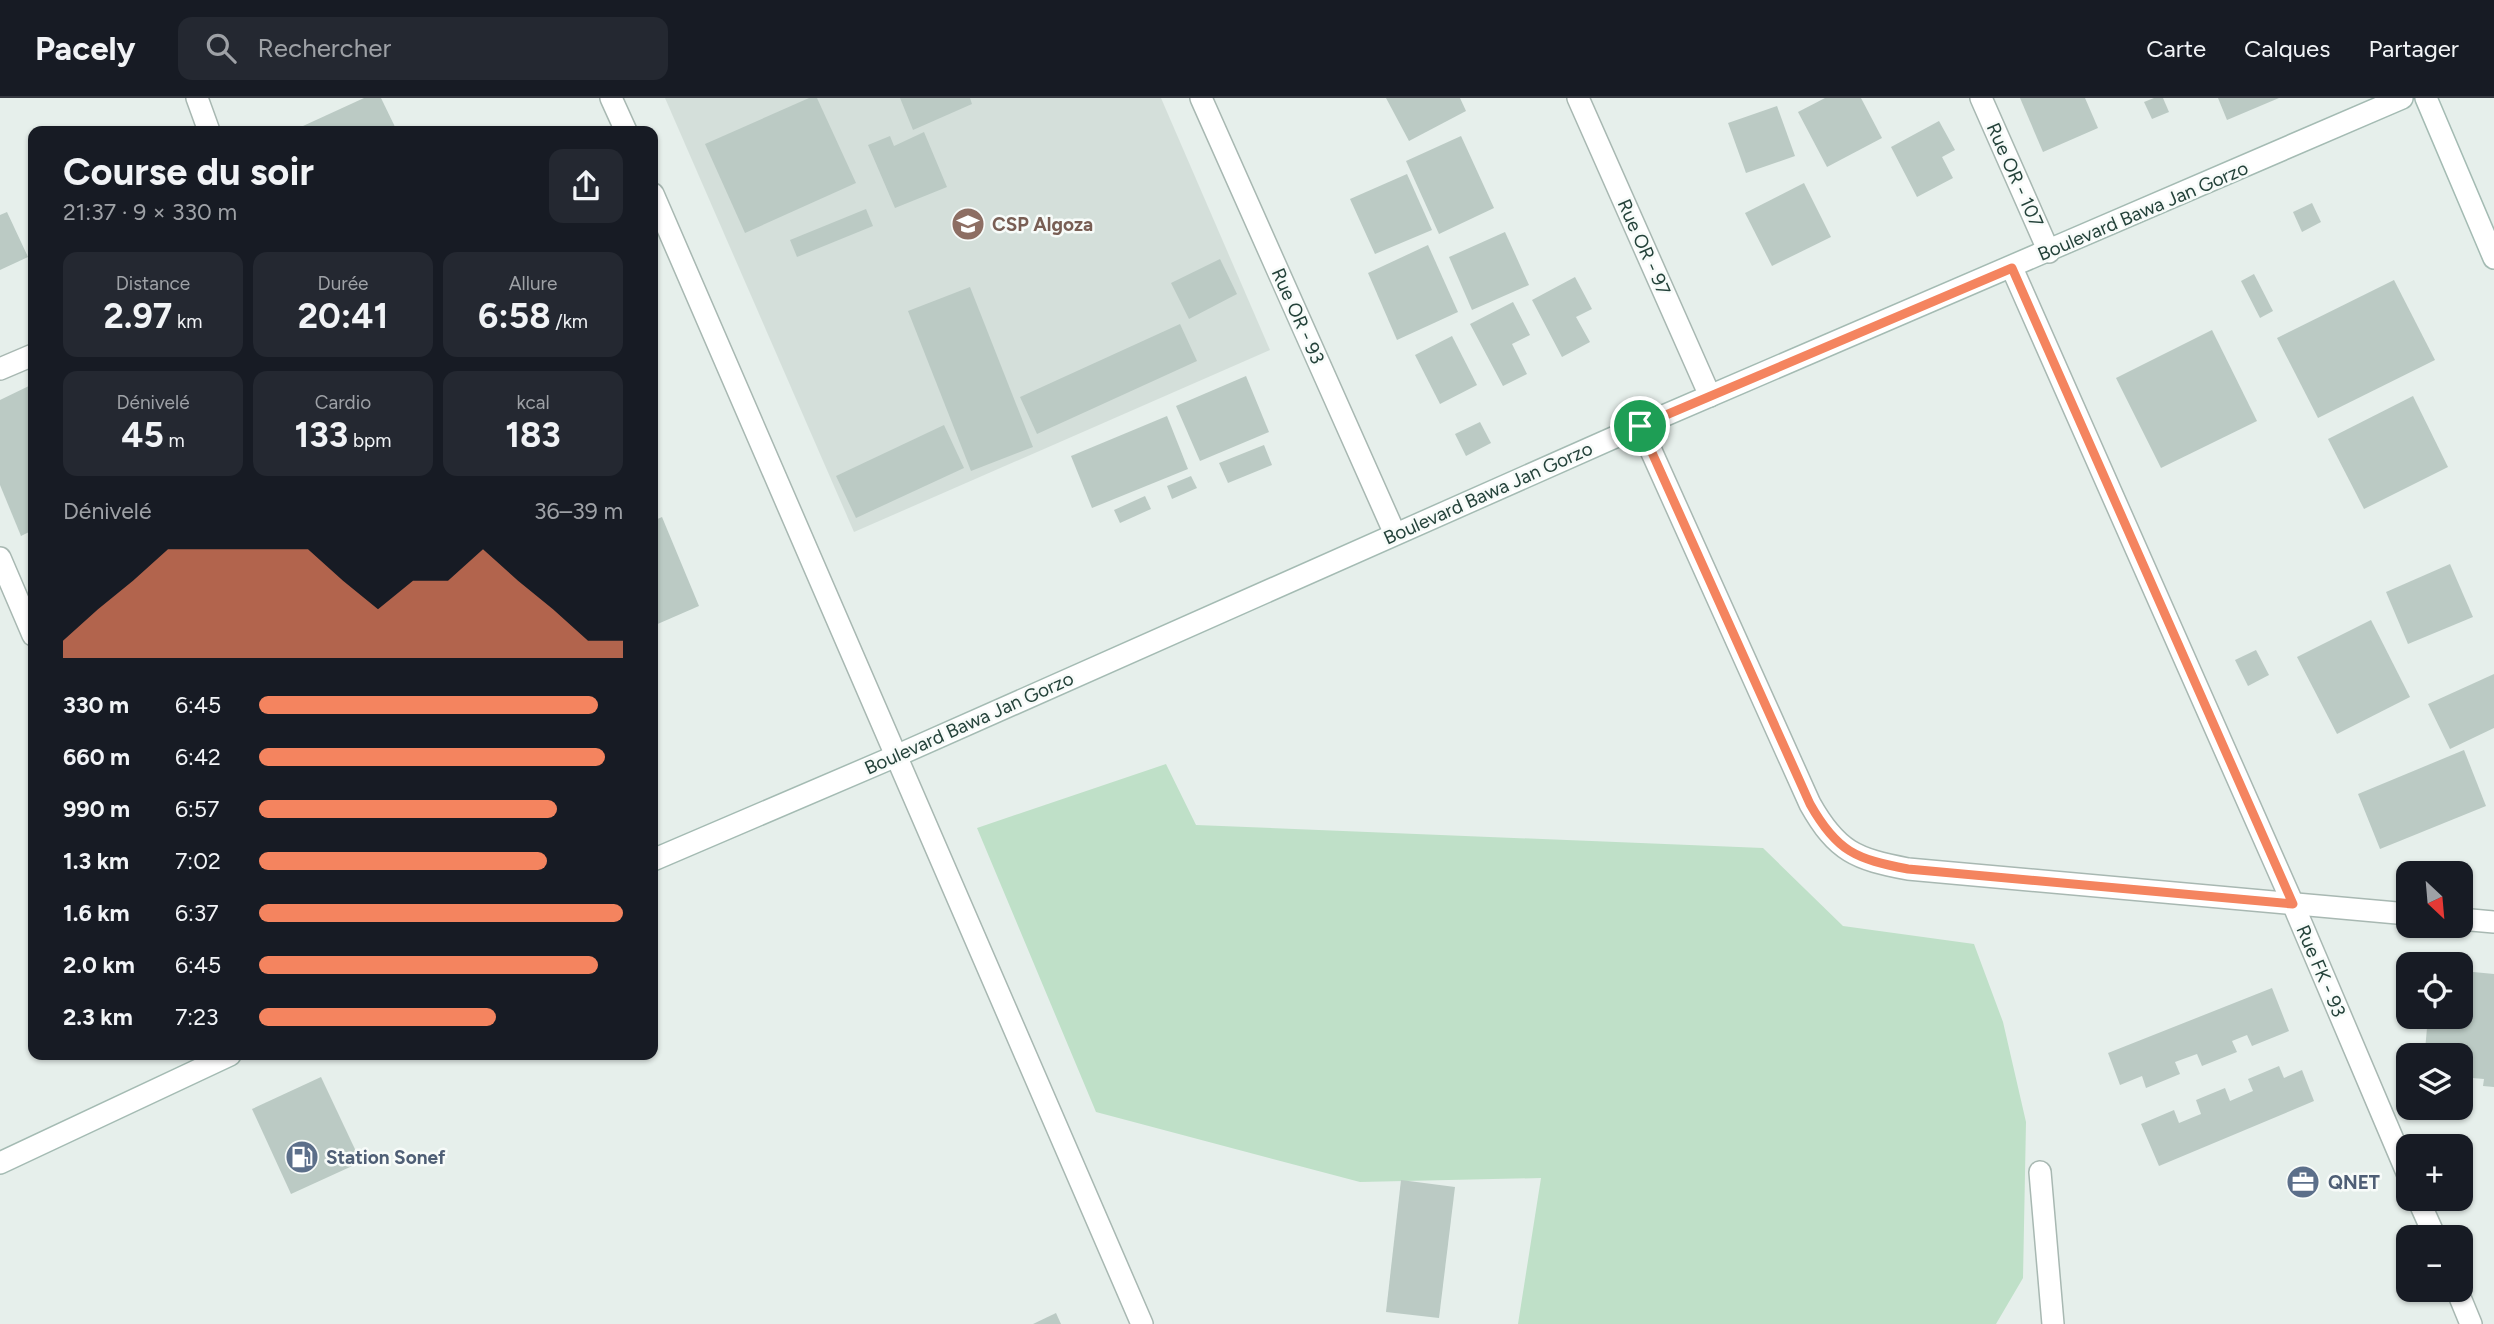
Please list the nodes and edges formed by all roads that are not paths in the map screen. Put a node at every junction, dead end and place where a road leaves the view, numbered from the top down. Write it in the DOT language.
graph roads {
  1 [pos="197,98"];
  2 [pos="611,98"];
  3 [pos="1201,98"];
  4 [pos="1578,98"];
  5 [pos="1981,98"];
  6 [pos="2402,98"];
  7 [pos="2426,98"];
  8 [pos="207,126"];
  9 [pos="624,126"];
  10 [pos="658,206"];
  11 [pos="2049,252"];
  12 [pos="2494,258"];
  13 [pos="2012,268"];
  14 [pos="28,357"];
  15 [pos="0,369"];
  16 [pos="1710,396"];
  17 [pos="1640,426"];
  18 [pos="1395,534"];
  19 [pos="0,558"];
  20 [pos="28,623"];
  21 [pos="896,756"];
  22 [pos="658,858"];
  23 [pos="2293,904"];
  24 [pos="2396,913"];
  25 [pos="2473,920"];
  26 [pos="2494,922"];
  27 [pos="215,1060"];
  28 [pos="2396,1147"];
  29 [pos="0,1163"];
  30 [pos="2040,1172"];
  31 [pos="2462,1302"];
  32 [pos="1142,1324"];
  33 [pos="2053,1324"];
  34 [pos="2471,1324"];
  1 -- 8 [label="street"];
  2 -- 9 [label="street"];
  3 -- 18 [label="street, Rue OR - 93"];
  4 -- 16 [label="street, Rue OR - 97"];
  5 -- 11 [label="street, Rue OR - 107"];
  6 -- 11 [label="street, Boulevard Bawa Jan Gorzo"];
  7 -- 12 [label="street"];
  10 -- 21 [label="street"];
  11 -- 13 [label="street, Boulevard Bawa Jan Gorzo"];
  13 -- 16 [label="street, Boulevard Bawa Jan Gorzo"];
  13 -- 23 [label="street, Rue FK - 93"];
  14 -- 15 [label="street"];
  16 -- 17 [label="street, Boulevard Bawa Jan Gorzo"];
  17 -- 18 [label="street, Boulevard Bawa Jan Gorzo"];
  17 -- 23 [label="street"];
  18 -- 21 [label="street, Boulevard Bawa Jan Gorzo"];
  19 -- 20 [label="street"];
  21 -- 22 [label="street, Boulevard Bawa Jan Gorzo"];
  21 -- 32 [label="street"];
  23 -- 24 [label="street"];
  23 -- 28 [label="street, Rue FK - 93"];
  25 -- 26 [label="street"];
  27 -- 29 [label="street"];
  30 -- 33 [label="street"];
  31 -- 34 [label="street"];
}
